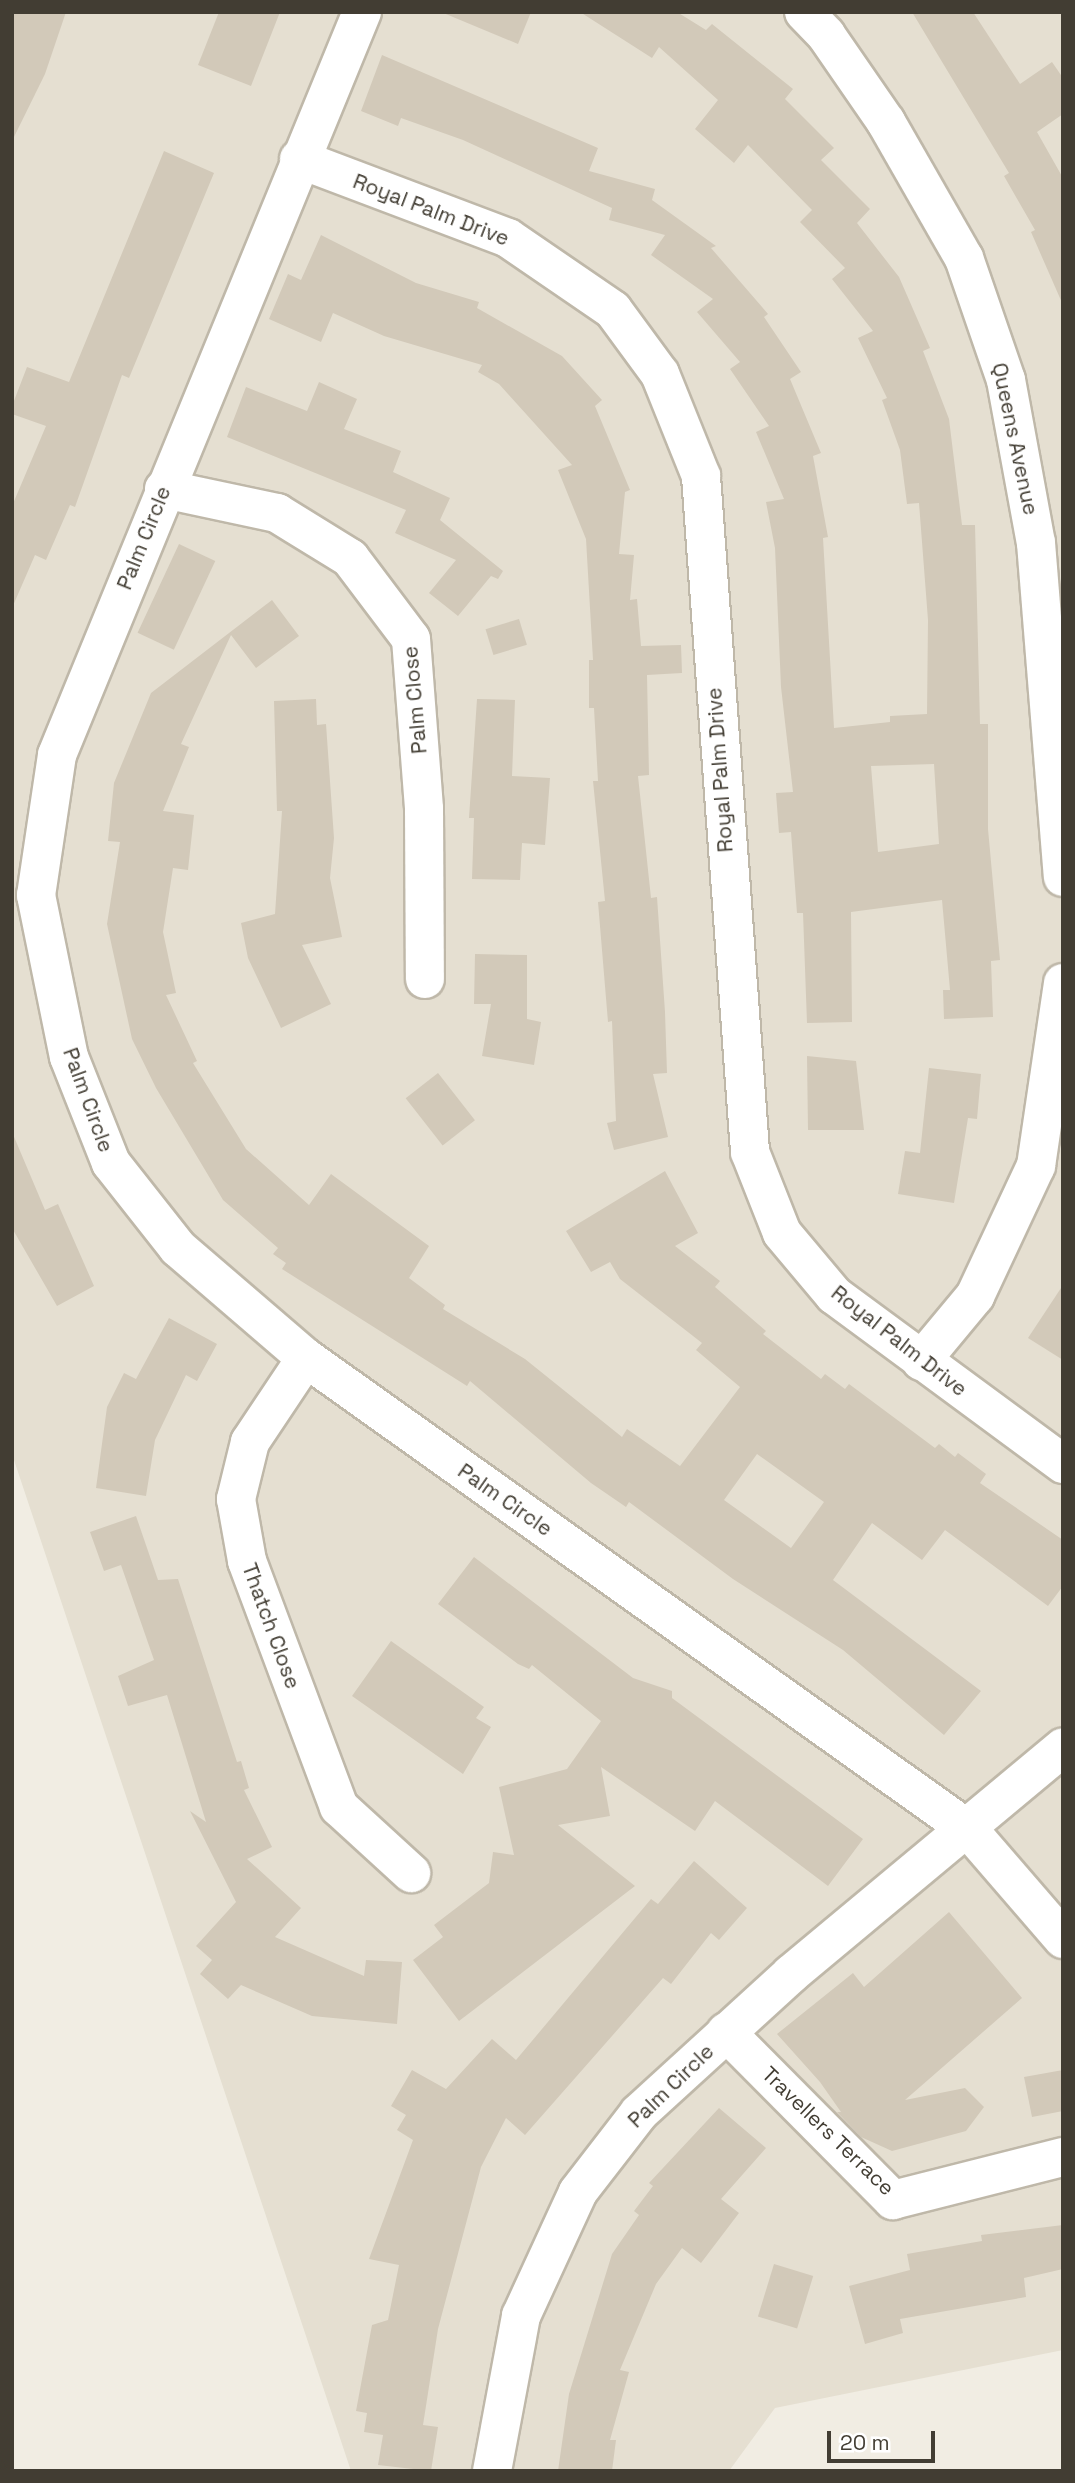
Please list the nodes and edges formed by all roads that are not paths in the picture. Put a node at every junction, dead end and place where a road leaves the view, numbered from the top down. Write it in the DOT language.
graph roads {
  1 [pos="362,12"];
  2 [pos="804,12"];
  3 [pos="299,159"];
  4 [pos="164,489"];
  5 [pos="1063,877"];
  6 [pos="425,979"];
  7 [pos="1063,983"];
  8 [pos="306,1358"];
  9 [pos="921,1361"];
  10 [pos="1063,1464"];
  11 [pos="1063,1747"];
  12 [pos="969,1830"];
  13 [pos="411,1873"];
  14 [pos="1063,1938"];
  15 [pos="726,2032"];
  16 [pos="1063,2157"];
  17 [pos="492,2471"];
  1 -- 3 [label="street, Palm Circle"];
  2 -- 5 [label="street, Queens Avenue"];
  3 -- 4 [label="street, Palm Circle"];
  3 -- 9 [label="street, Royal Palm Drive"];
  4 -- 6 [label="street, Palm Close"];
  4 -- 8 [label="street, Palm Circle"];
  7 -- 9 [label="street"];
  8 -- 12 [label="street, Palm Circle"];
  8 -- 13 [label="street, Thatch Close"];
  9 -- 10 [label="street, Royal Palm Drive"];
  11 -- 12 [label="street, Palm Circle"];
  12 -- 14 [label="street"];
  12 -- 15 [label="street, Palm Circle"];
  15 -- 16 [label="street, Travellers Terrace"];
  15 -- 17 [label="street, Palm Circle"];
}
